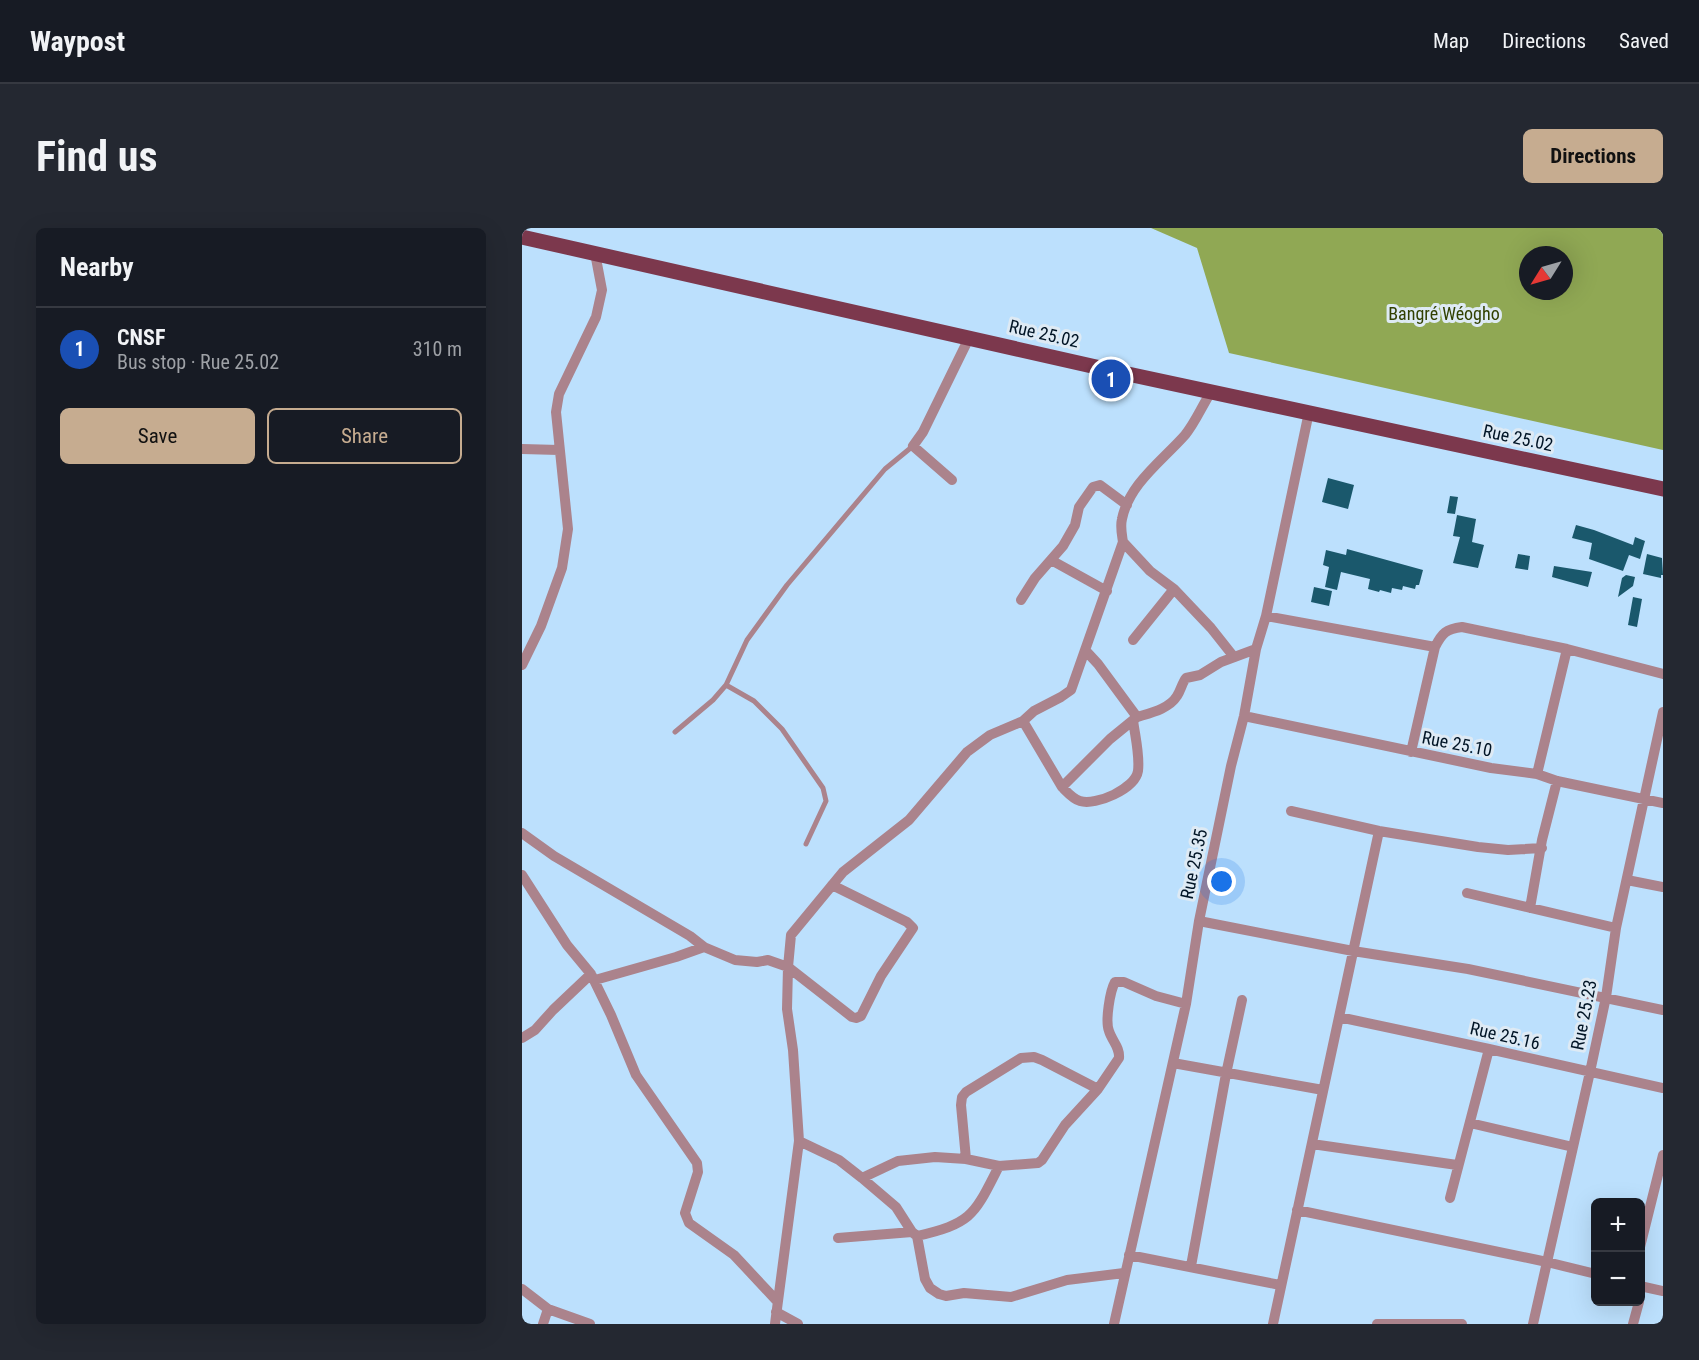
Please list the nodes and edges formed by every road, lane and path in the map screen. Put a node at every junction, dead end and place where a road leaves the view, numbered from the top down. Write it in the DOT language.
graph roads {
  1 [pos="522,237"];
  2 [pos="595,253"];
  3 [pos="969,338"];
  4 [pos="1210,392"];
  5 [pos="1309,412"];
  6 [pos="913,446"];
  7 [pos="522,449"];
  8 [pos="559,450"];
  9 [pos="952,480"];
  10 [pos="1663,489"];
  11 [pos="1127,505"];
  12 [pos="1123,542"];
  13 [pos="1051,560"];
  14 [pos="1174,589"];
  15 [pos="1107,591"];
  16 [pos="1021,600"];
  17 [pos="1266,616"];
  18 [pos="1133,640"];
  19 [pos="1435,647"];
  20 [pos="1256,649"];
  21 [pos="1568,649"];
  22 [pos="1085,650"];
  23 [pos="1234,657"];
  24 [pos="522,665"];
  25 [pos="1663,674"];
  26 [pos="726,685"];
  27 [pos="1663,712"];
  28 [pos="1244,716"];
  29 [pos="1135,719"];
  30 [pos="1023,721"];
  31 [pos="675,732"];
  32 [pos="1411,752"];
  33 [pos="1536,774"];
  34 [pos="1557,781"];
  35 [pos="1062,787"];
  36 [pos="1644,798"];
  37 [pos="1663,803"];
  38 [pos="1291,811"];
  39 [pos="1379,831"];
  40 [pos="522,833"];
  41 [pos="806,844"];
  42 [pos="1542,848"];
  43 [pos="522,875"];
  44 [pos="1627,880"];
  45 [pos="832,885"];
  46 [pos="1663,888"];
  47 [pos="1467,893"];
  48 [pos="1530,908"];
  49 [pos="1199,921"];
  50 [pos="1616,928"];
  51 [pos="704,947"];
  52 [pos="1353,951"];
  53 [pos="788,967"];
  54 [pos="593,977"];
  55 [pos="1606,997"];
  56 [pos="1242,1000"];
  57 [pos="1186,1004"];
  58 [pos="1663,1010"];
  59 [pos="1339,1017"];
  60 [pos="522,1038"];
  61 [pos="1490,1048"];
  62 [pos="1173,1064"];
  63 [pos="1590,1072"];
  64 [pos="1226,1074"];
  65 [pos="1663,1088"];
  66 [pos="1098,1089"];
  67 [pos="1323,1090"];
  68 [pos="1470,1123"];
  69 [pos="799,1142"];
  70 [pos="1312,1143"];
  71 [pos="1573,1147"];
  72 [pos="1663,1155"];
  73 [pos="966,1159"];
  74 [pos="1457,1165"];
  75 [pos="999,1166"];
  76 [pos="862,1178"];
  77 [pos="1450,1198"];
  78 [pos="1297,1210"];
  79 [pos="1645,1230"];
  80 [pos="915,1234"];
  81 [pos="838,1238"];
  82 [pos="1129,1255"];
  83 [pos="1547,1262"];
  84 [pos="1191,1266"];
  85 [pos="1591,1273"];
  86 [pos="1124,1274"];
  87 [pos="1280,1285"];
  88 [pos="522,1289"];
  89 [pos="1645,1290"];
  90 [pos="1663,1292"];
  91 [pos="1638,1306"];
  92 [pos="776,1307"];
  93 [pos="548,1309"];
  94 [pos="1117,1323"];
  95 [pos="543,1324"];
  96 [pos="590,1324"];
  97 [pos="775,1324"];
  98 [pos="798,1324"];
  99 [pos="1273,1324"];
  100 [pos="1377,1324"];
  101 [pos="1438,1324"];
  102 [pos="1462,1324"];
  103 [pos="1533,1324"];
  104 [pos="1633,1324"];
  1 -- 2 [label="main road, Rue 25.02"];
  2 -- 3 [label="main road, Rue 25.02"];
  2 -- 8 [label="street"];
  3 -- 4 [label="main road, Rue 25.02"];
  3 -- 6 [label="street"];
  4 -- 5 [label="main road, Rue 25.02"];
  4 -- 11 [label="street"];
  5 -- 10 [label="main road, Rue 25.02"];
  5 -- 17 [label="street, Rue 25.35"];
  6 -- 9 [label="street"];
  6 -- 26 [label="lane"];
  7 -- 8 [label="street"];
  8 -- 24 [label="street"];
  11 -- 12 [label="street"];
  11 -- 13 [label="street"];
  12 -- 14 [label="street"];
  12 -- 15 [label="street"];
  13 -- 15 [label="street"];
  13 -- 16 [label="street"];
  14 -- 18 [label="street"];
  14 -- 23 [label="street"];
  15 -- 22 [label="street"];
  17 -- 19 [label="street"];
  17 -- 20 [label="street, Rue 25.35"];
  19 -- 21 [label="street"];
  19 -- 32 [label="street"];
  20 -- 23 [label="street"];
  20 -- 28 [label="street, Rue 25.35"];
  21 -- 25 [label="street"];
  21 -- 33 [label="street"];
  22 -- 29 [label="street"];
  22 -- 30 [label="street"];
  23 -- 29 [label="street"];
  26 -- 31 [label="lane"];
  26 -- 41 [label="lane"];
  27 -- 36 [label="street, Rue 25.23"];
  28 -- 32 [label="street, Rue 25.10"];
  28 -- 49 [label="street, Rue 25.35"];
  29 -- 35 [label="street"];
  29 -- 35 [label="street"];
  30 -- 35 [label="street"];
  30 -- 45 [label="street"];
  32 -- 33 [label="street, Rue 25.10"];
  33 -- 34 [label="street, Rue 25.10"];
  34 -- 36 [label="street, Rue 25.10"];
  34 -- 42 [label="street"];
  36 -- 37 [label="street, Rue 25.10"];
  36 -- 44 [label="street, Rue 25.23"];
  38 -- 39 [label="street"];
  39 -- 42 [label="street"];
  39 -- 52 [label="street"];
  40 -- 51 [label="street"];
  42 -- 48 [label="street"];
  43 -- 54 [label="street"];
  44 -- 46 [label="street"];
  44 -- 50 [label="street, Rue 25.23"];
  45 -- 53 [label="street"];
  45 -- 53 [label="street"];
  47 -- 48 [label="street"];
  48 -- 50 [label="street"];
  49 -- 52 [label="street"];
  49 -- 57 [label="street, Rue 25.35"];
  50 -- 55 [label="street, Rue 25.23"];
  51 -- 53 [label="street"];
  51 -- 54 [label="street"];
  52 -- 55 [label="street"];
  52 -- 59 [label="street"];
  53 -- 69 [label="street"];
  54 -- 60 [label="street"];
  54 -- 92 [label="street"];
  55 -- 58 [label="street"];
  55 -- 63 [label="street, Rue 25.23"];
  56 -- 64 [label="street"];
  57 -- 62 [label="street, Rue 25.35"];
  57 -- 66 [label="street"];
  59 -- 61 [label="street, Rue 25.16"];
  59 -- 67 [label="street"];
  61 -- 63 [label="street, Rue 25.16"];
  61 -- 68 [label="street"];
  62 -- 64 [label="street"];
  62 -- 82 [label="street, Rue 25.35"];
  63 -- 65 [label="street, Rue 25.16"];
  63 -- 71 [label="street, Rue 25.23"];
  64 -- 67 [label="street"];
  64 -- 84 [label="street"];
  66 -- 73 [label="street"];
  66 -- 75 [label="street"];
  67 -- 70 [label="street"];
  68 -- 71 [label="street"];
  68 -- 74 [label="street"];
  69 -- 76 [label="street"];
  69 -- 92 [label="street"];
  70 -- 74 [label="street"];
  70 -- 78 [label="street"];
  71 -- 83 [label="street, Rue 25.23"];
  72 -- 79 [label="street"];
  73 -- 75 [label="street"];
  73 -- 76 [label="street"];
  74 -- 77 [label="street"];
  75 -- 80 [label="street"];
  76 -- 80 [label="street"];
  78 -- 83 [label="street"];
  78 -- 87 [label="street"];
  80 -- 81 [label="street"];
  80 -- 86 [label="street"];
  82 -- 84 [label="street"];
  82 -- 86 [label="street, Rue 25.35"];
  83 -- 85 [label="street"];
  83 -- 103 [label="street, Rue 25.23"];
  84 -- 87 [label="street"];
  86 -- 94 [label="street, Rue 25.35"];
  87 -- 99 [label="street"];
  88 -- 93 [label="street"];
  89 -- 90 [label="street"];
  91 -- 104 [label="street"];
  92 -- 97 [label="street"];
  92 -- 98 [label="street"];
  93 -- 95 [label="street"];
  93 -- 96 [label="street"];
  100 -- 101 [label="street"];
  101 -- 102 [label="street"];
}
